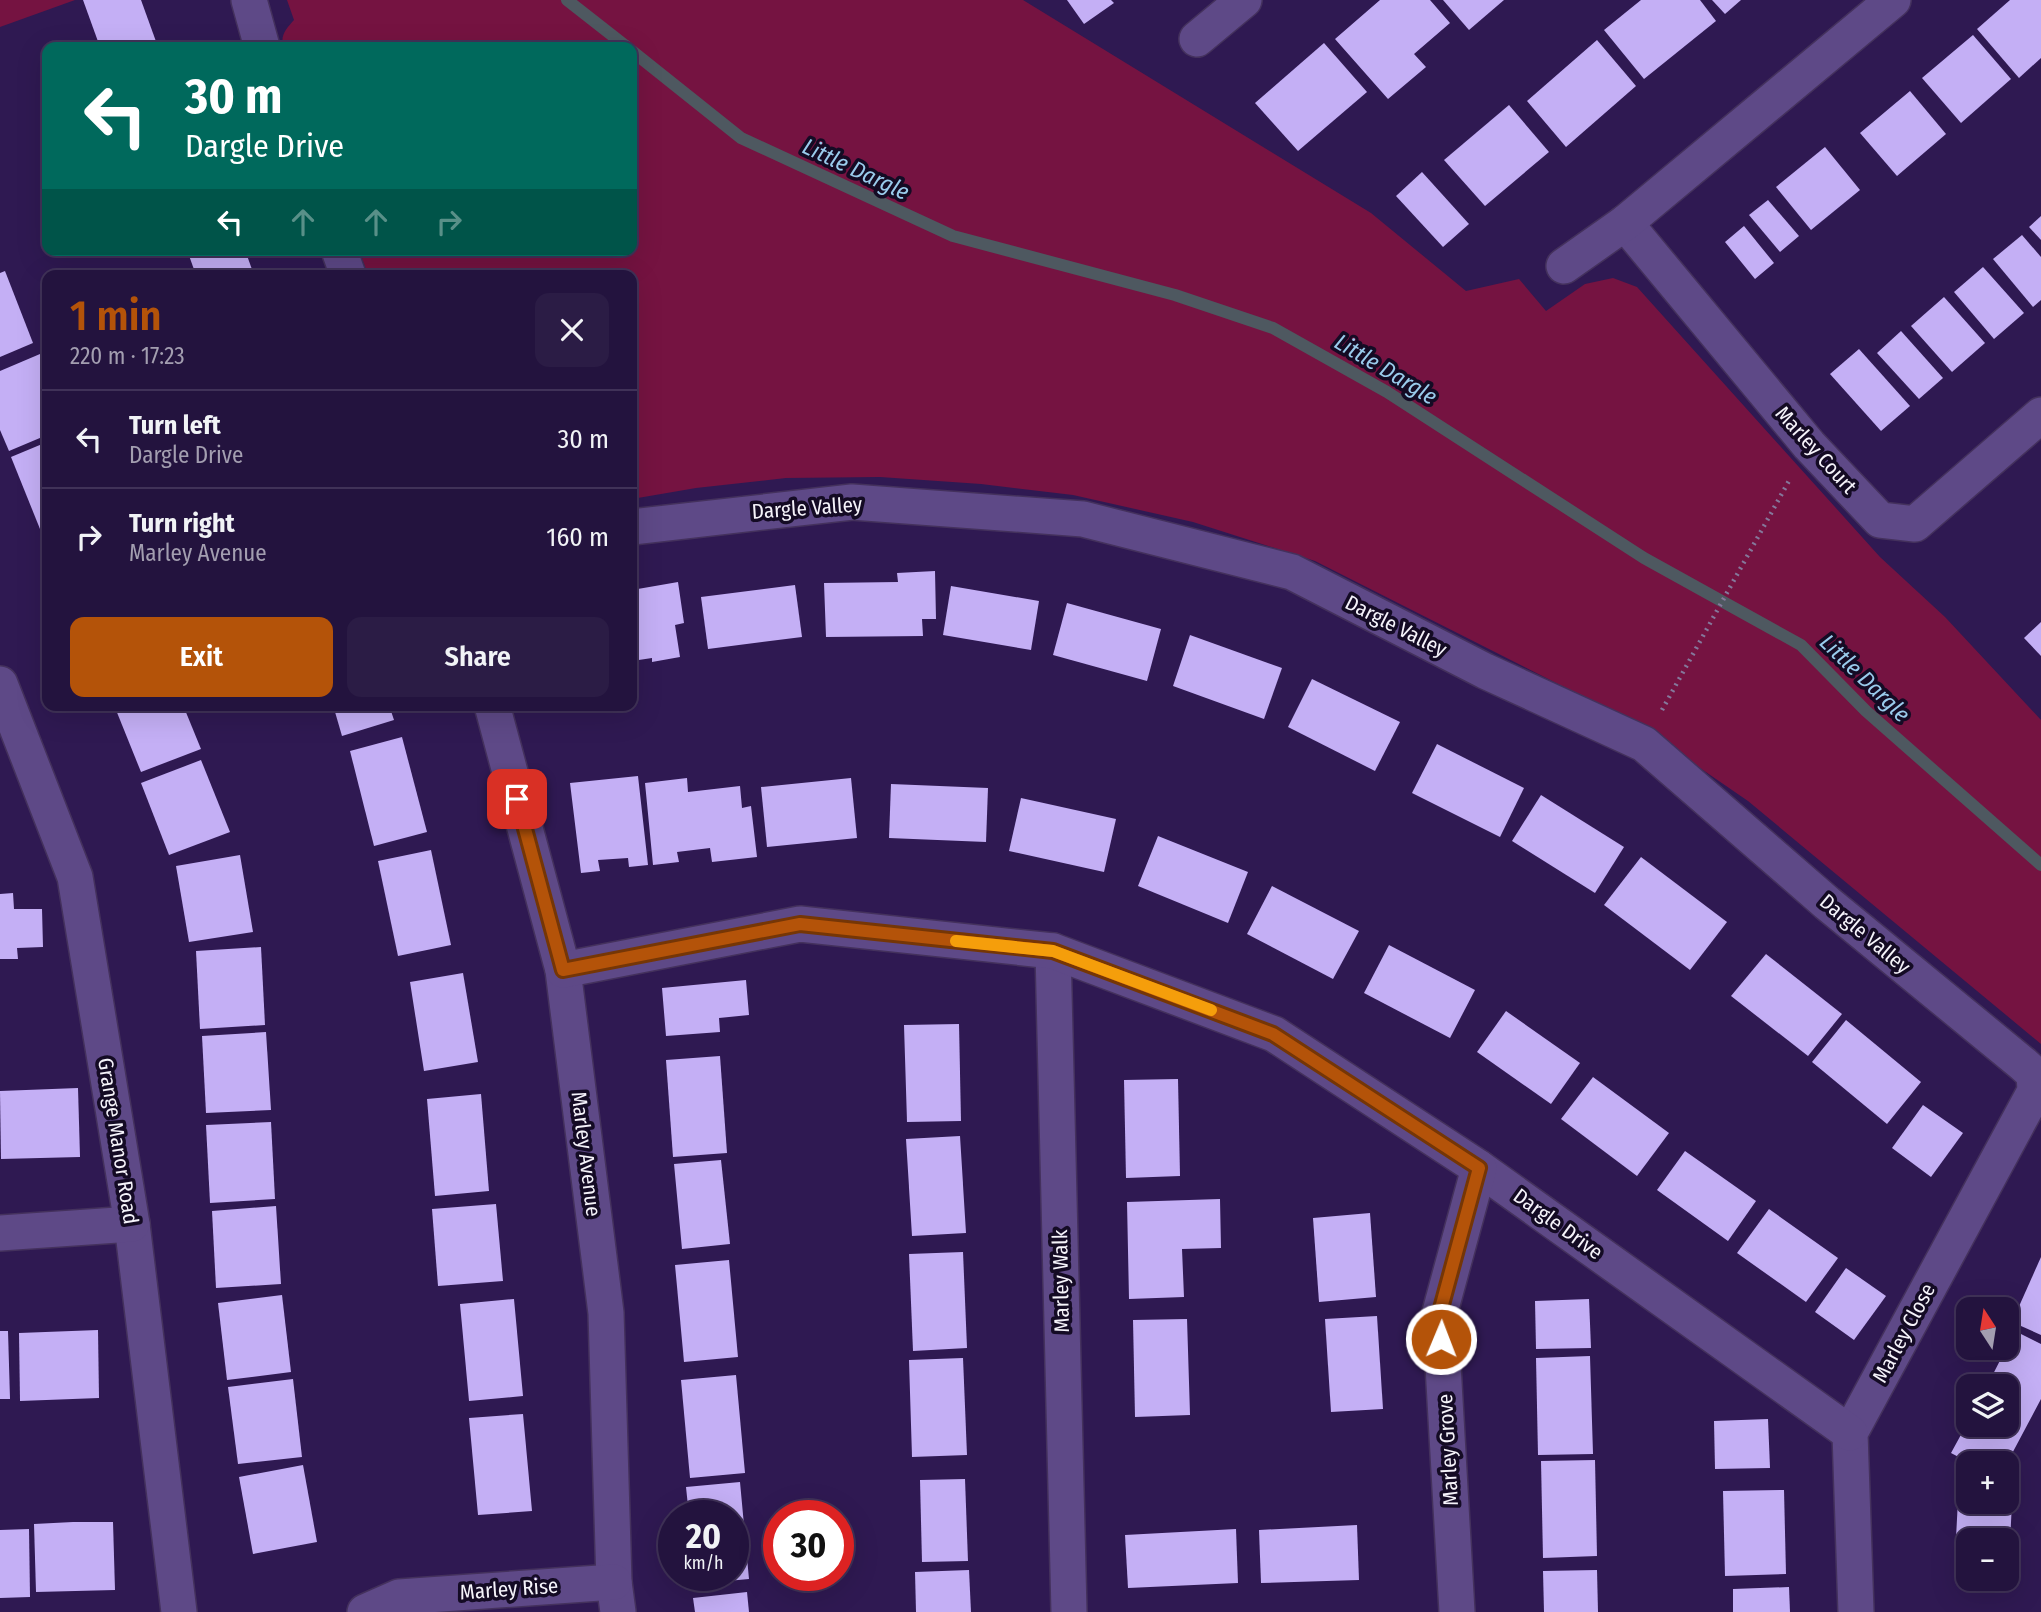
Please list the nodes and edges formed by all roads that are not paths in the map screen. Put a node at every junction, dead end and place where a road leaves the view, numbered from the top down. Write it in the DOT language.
graph roads {
  1 [pos="249,0"];
  2 [pos="1244,0"];
  3 [pos="1893,0"];
  4 [pos="1197,38"];
  5 [pos="261,42"];
  6 [pos="1625,223"];
  7 [pos="1564,266"];
  8 [pos="2041,415"];
  9 [pos="637,526"];
  10 [pos="0,684"];
  11 [pos="494,711"];
  12 [pos="14,765"];
  13 [pos="1053,951"];
  14 [pos="563,970"];
  15 [pos="2034,1074"];
  16 [pos="1479,1168"];
  17 [pos="132,1224"];
  18 [pos="0,1233"];
  19 [pos="1850,1433"];
  20 [pos="616,1597"];
  21 [pos="179,1612"];
  22 [pos="365,1612"];
  23 [pos="1069,1612"];
  24 [pos="1457,1612"];
  25 [pos="1856,1612"];
  1 -- 5 [label="street"];
  2 -- 4 [label="street"];
  3 -- 6 [label="street"];
  6 -- 7 [label="street"];
  6 -- 8 [label="street, Marley Court"];
  9 -- 15 [label="street, Dargle Valley"];
  10 -- 12 [label="street, Grange Manor Road"];
  11 -- 14 [label="street, Marley Avenue"];
  12 -- 17 [label="street, Grange Manor Road"];
  13 -- 14 [label="street, Dargle Drive"];
  13 -- 16 [label="street, Dargle Drive"];
  13 -- 23 [label="street, Marley Walk"];
  14 -- 20 [label="street, Marley Avenue"];
  15 -- 19 [label="street, Marley Close"];
  16 -- 19 [label="street, Dargle Drive"];
  16 -- 24 [label="street, Marley Grove"];
  17 -- 18 [label="street"];
  17 -- 21 [label="street, Grange Manor Road"];
  19 -- 25 [label="street"];
  20 -- 22 [label="street, Marley Rise"];
}
